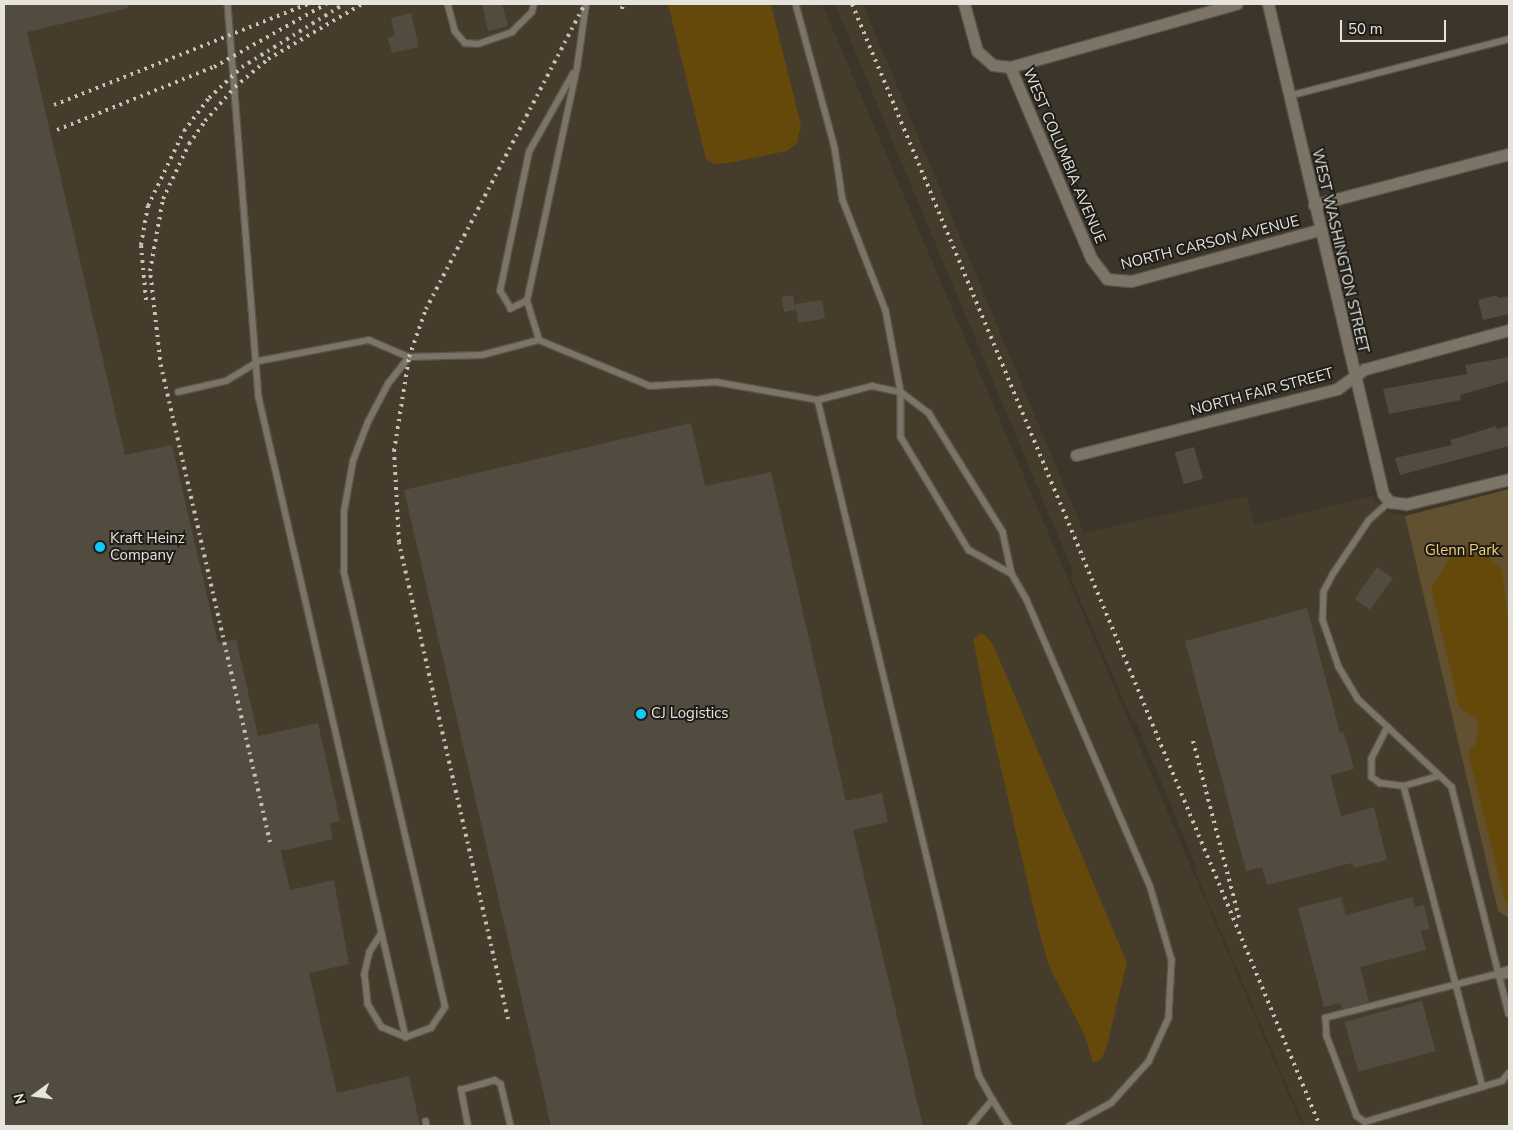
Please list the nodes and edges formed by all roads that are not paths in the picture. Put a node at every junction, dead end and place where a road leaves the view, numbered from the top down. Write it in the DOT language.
graph roads {
  1 [pos="228,4"];
  2 [pos="448,4"];
  3 [pos="534,4"];
  4 [pos="586,4"];
  5 [pos="796,4"];
  6 [pos="964,4"];
  7 [pos="1236,4"];
  8 [pos="1268,4"];
  9 [pos="1509,38"];
  10 [pos="1010,67"];
  11 [pos="577,68"];
  12 [pos="1289,96"];
  13 [pos="1509,154"];
  14 [pos="1314,205"];
  15 [pos="1319,230"];
  16 [pos="1107,280"];
  17 [pos="527,301"];
  18 [pos="1509,330"];
  19 [pos="539,340"];
  20 [pos="409,357"];
  21 [pos="259,361"];
  22 [pos="1354,377"];
  23 [pos="178,392"];
  24 [pos="901,392"];
  25 [pos="818,400"];
  26 [pos="1076,455"];
  27 [pos="1509,479"];
  28 [pos="1390,502"];
  29 [pos="1012,574"];
  30 [pos="1388,726"];
  31 [pos="1438,776"];
  32 [pos="1404,786"];
  33 [pos="382,933"];
  34 [pos="1504,972"];
  35 [pos="1455,984"];
  36 [pos="1509,1014"];
  37 [pos="406,1037"];
  38 [pos="1509,1073"];
  39 [pos="1483,1087"];
  40 [pos="993,1100"];
  41 [pos="1366,1124"];
  42 [pos="468,1126"];
  43 [pos="511,1126"];
  44 [pos="971,1126"];
  45 [pos="1009,1126"];
  46 [pos="1070,1126"];
  1 -- 21 [label="lane"];
  2 -- 3 [label="lane"];
  4 -- 11 [label="lane"];
  5 -- 24 [label="lane"];
  6 -- 10 [label="street, WEST COLUMBIA AVENUE"];
  7 -- 10 [label="street"];
  8 -- 12 [label="street, WEST WASHINGTON STREET"];
  9 -- 12 [label="lane"];
  10 -- 16 [label="street, WEST COLUMBIA AVENUE"];
  11 -- 17 [label="lane"];
  11 -- 17 [label="lane"];
  12 -- 14 [label="street, WEST WASHINGTON STREET"];
  13 -- 14 [label="street, NORTH CARSON AVENUE"];
  14 -- 15 [label="street, WEST WASHINGTON STREET"];
  15 -- 16 [label="street, NORTH CARSON AVENUE"];
  15 -- 22 [label="street, WEST WASHINGTON STREET"];
  17 -- 19 [label="lane"];
  18 -- 22 [label="street, NORTH FAIR STREET"];
  19 -- 20 [label="lane"];
  19 -- 25 [label="lane"];
  20 -- 21 [label="lane"];
  20 -- 37 [label="lane"];
  21 -- 23 [label="lane"];
  21 -- 33 [label="lane"];
  22 -- 26 [label="street, NORTH FAIR STREET"];
  22 -- 28 [label="street, WEST WASHINGTON STREET"];
  24 -- 25 [label="lane"];
  24 -- 29 [label="lane"];
  24 -- 29 [label="lane"];
  25 -- 40 [label="lane"];
  27 -- 28 [label="street"];
  28 -- 30 [label="lane"];
  29 -- 46 [label="lane"];
  30 -- 31 [label="lane"];
  30 -- 32 [label="lane"];
  31 -- 32 [label="lane"];
  31 -- 34 [label="lane"];
  32 -- 35 [label="lane"];
  33 -- 37 [label="lane"];
  33 -- 37 [label="lane"];
  34 -- 35 [label="lane"];
  34 -- 36 [label="lane"];
  35 -- 39 [label="lane"];
  35 -- 41 [label="lane"];
  38 -- 39 [label="lane"];
  39 -- 41 [label="lane"];
  40 -- 44 [label="lane"];
  40 -- 45 [label="lane"];
  42 -- 43 [label="lane"];
}
